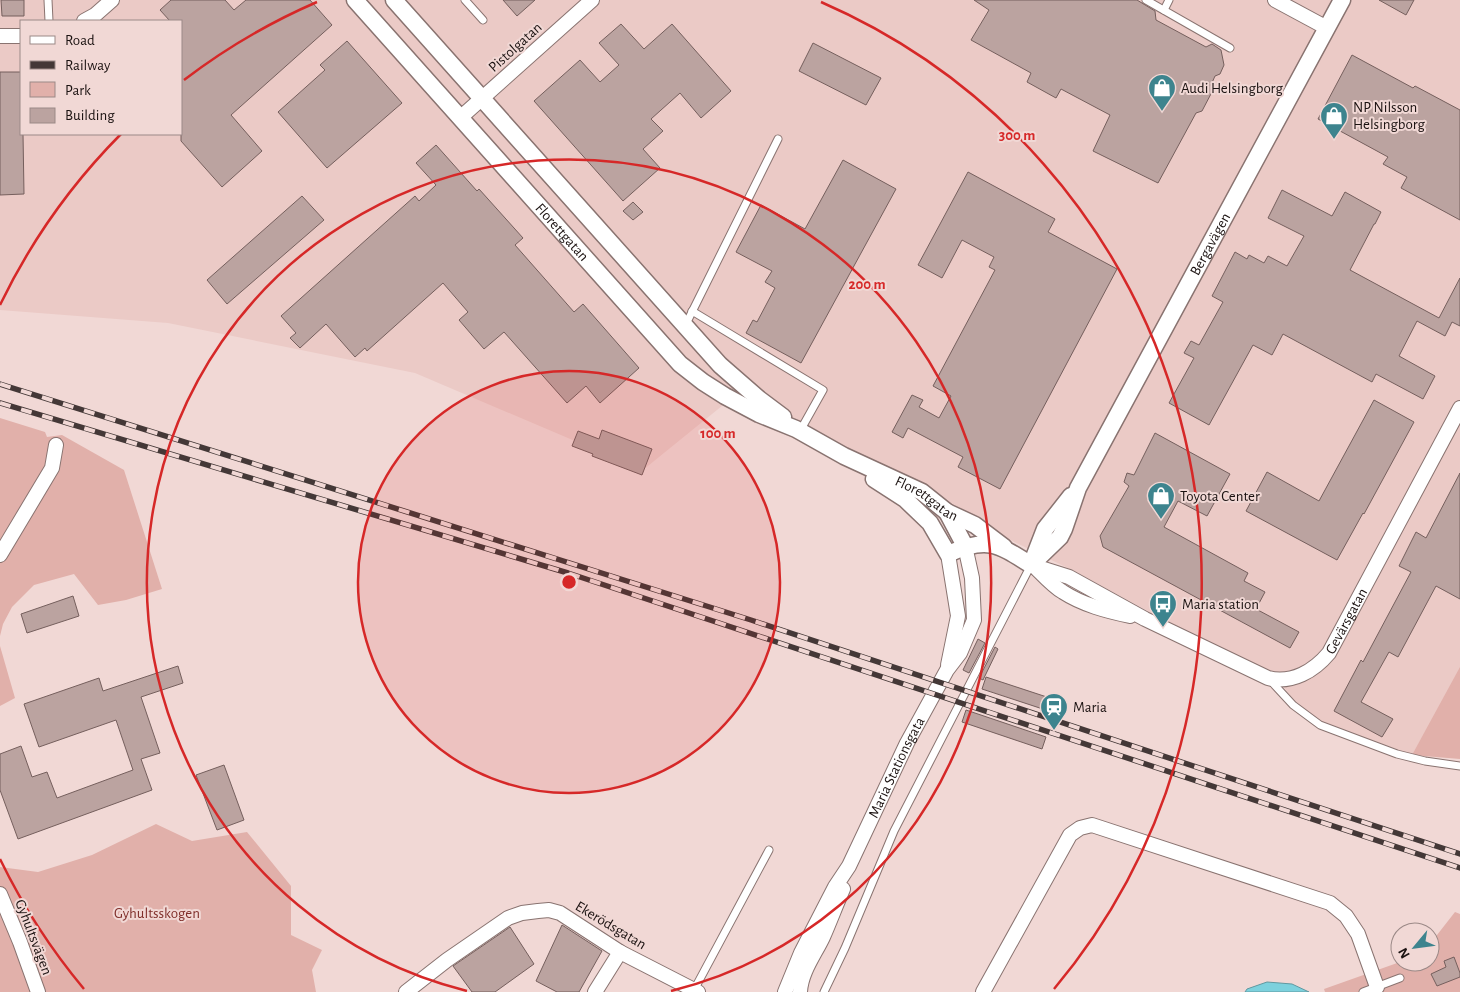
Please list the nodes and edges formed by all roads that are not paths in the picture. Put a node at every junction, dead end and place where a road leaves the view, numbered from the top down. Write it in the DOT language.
graph roads {
  1 [pos="48,0"];
  2 [pos="112,0"];
  3 [pos="355,0"];
  4 [pos="394,0"];
  5 [pos="465,0"];
  6 [pos="592,0"];
  7 [pos="1146,0"];
  8 [pos="1169,0"];
  9 [pos="1276,0"];
  10 [pos="1339,1"];
  11 [pos="1164,10"];
  12 [pos="48,20"];
  13 [pos="86,20"];
  14 [pos="482,20"];
  15 [pos="1327,28"];
  16 [pos="0,36"];
  17 [pos="20,36"];
  18 [pos="1230,48"];
  19 [pos="481,98"];
  20 [pos="460,118"];
  21 [pos="778,139"];
  22 [pos="692,311"];
  23 [pos="685,326"];
  24 [pos="1460,408"];
  25 [pos="798,430"];
  26 [pos="56,445"];
  27 [pos="844,456"];
  28 [pos="947,512"];
  29 [pos="930,522"];
  30 [pos="965,546"];
  31 [pos="1004,548"];
  32 [pos="948,554"];
  33 [pos="0,555"];
  34 [pos="1031,564"];
  35 [pos="947,670"];
  36 [pos="1268,678"];
  37 [pos="1460,766"];
  38 [pos="769,850"];
  39 [pos="849,866"];
  40 [pos="0,894"];
  41 [pos="620,952"];
  42 [pos="1400,978"];
  43 [pos="1377,987"];
  44 [pos="696,991"];
  45 [pos="38,992"];
  46 [pos="406,992"];
  47 [pos="595,992"];
  48 [pos="785,992"];
  49 [pos="800,992"];
  50 [pos="824,992"];
  51 [pos="983,992"];
  52 [pos="1363,992"];
  1 -- 12 [label="lane"];
  2 -- 13 [label="street"];
  3 -- 20 [label="street, Florettgatan"];
  4 -- 19 [label="street, Florettgatan"];
  5 -- 14 [label="lane"];
  6 -- 19 [label="street, Pistolgatan"];
  7 -- 11 [label="lane"];
  8 -- 11 [label="lane"];
  9 -- 15 [label="street"];
  10 -- 15 [label="street, Bergavägen"];
  11 -- 18 [label="lane"];
  15 -- 34 [label="street, Bergavägen"];
  16 -- 17 [label="street"];
  19 -- 20 [label="street, Pistolgatan"];
  19 -- 23 [label="street, Florettgatan"];
  20 -- 25 [label="street, Florettgatan"];
  21 -- 22 [label="lane"];
  22 -- 23 [label="lane"];
  22 -- 25 [label="lane"];
  23 -- 25 [label="street, Florettgatan"];
  24 -- 36 [label="street, Gevärsgatan"];
  25 -- 27 [label="street, Florettgatan"];
  26 -- 33 [label="street"];
  27 -- 28 [label="street, Florettgatan"];
  27 -- 29 [label="street, Florettgatan"];
  28 -- 30 [label="street, Maria Stationsgata"];
  28 -- 31 [label="street, Florettgatan"];
  29 -- 32 [label="street, Maria Stationsgata"];
  30 -- 31 [label="street, Gevärsgatan"];
  30 -- 32 [label="street, Gevärsgatan"];
  30 -- 35 [label="street, Maria Stationsgata"];
  31 -- 34 [label="street, Gevärsgatan"];
  32 -- 35 [label="street, Maria Stationsgata"];
  34 -- 36 [label="street, Gevärsgatan"];
  34 -- 50 [label="lane"];
  35 -- 39 [label="street, Maria Stationsgata"];
  36 -- 37 [label="lane"];
  38 -- 44 [label="lane"];
  39 -- 48 [label="street, Maria Stationsgata"];
  39 -- 49 [label="street, Maria Stationsgata"];
  40 -- 45 [label="street, Gyhultsvägen"];
  41 -- 44 [label="street, Ekerödsgatan"];
  41 -- 46 [label="street, Ekerödsgatan"];
  41 -- 47 [label="street"];
  42 -- 43 [label="lane"];
  43 -- 51 [label="street"];
  43 -- 52 [label="lane"];
}
